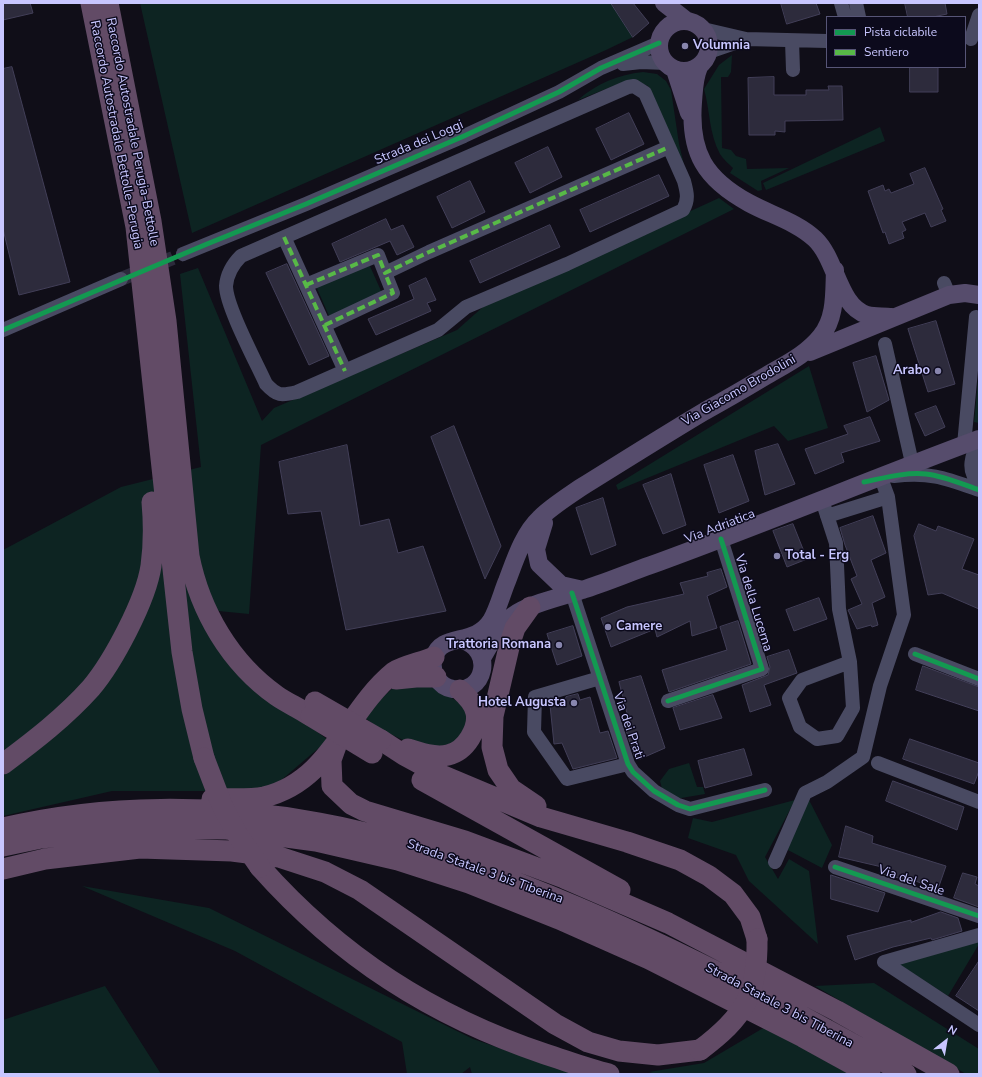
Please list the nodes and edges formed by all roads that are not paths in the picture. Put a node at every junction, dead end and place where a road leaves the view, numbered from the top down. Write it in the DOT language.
graph roads {
  1 [pos="91,3"];
  2 [pos="108,3"];
  3 [pos="652,3"];
  4 [pos="664,3"];
  5 [pos="841,3"];
  6 [pos="856,3"];
  7 [pos="979,15"];
  8 [pos="845,16"];
  9 [pos="859,16"];
  10 [pos="695,25"];
  11 [pos="663,35"];
  12 [pos="746,39"];
  13 [pos="972,39"];
  14 [pos="792,41"];
  15 [pos="826,41"];
  16 [pos="704,59"];
  17 [pos="671,67"];
  18 [pos="600,68"];
  19 [pos="794,70"];
  20 [pos="116,90"];
  21 [pos="558,92"];
  22 [pos="567,114"];
  23 [pos="692,121"];
  24 [pos="669,148"];
  25 [pos="306,204"];
  26 [pos="314,224"];
  27 [pos="284,237"];
  28 [pos="182,254"];
  29 [pos="835,270"];
  30 [pos="385,273"];
  31 [pos="121,279"];
  32 [pos="306,284"];
  33 [pos="979,296"];
  34 [pos="891,317"];
  35 [pos="976,318"];
  36 [pos="325,325"];
  37 [pos="3,330"];
  38 [pos="885,344"];
  39 [pos="800,356"];
  40 [pos="345,371"];
  41 [pos="974,442"];
  42 [pos="912,463"];
  43 [pos="873,480"];
  44 [pos="979,482"];
  45 [pos="979,490"];
  46 [pos="888,497"];
  47 [pos="825,508"];
  48 [pos="552,509"];
  49 [pos="170,528"];
  50 [pos="722,539"];
  51 [pos="577,592"];
  52 [pos="530,607"];
  53 [pos="462,640"];
  54 [pos="914,654"];
  55 [pos="434,656"];
  56 [pos="482,658"];
  57 [pos="850,662"];
  58 [pos="436,677"];
  59 [pos="600,678"];
  60 [pos="979,679"];
  61 [pos="380,684"];
  62 [pos="460,690"];
  63 [pos="668,701"];
  64 [pos="336,746"];
  65 [pos="377,746"];
  66 [pos="878,763"];
  67 [pos="3,764"];
  68 [pos="628,764"];
  69 [pos="765,790"];
  70 [pos="979,802"];
  71 [pos="38,820"];
  72 [pos="3,828"];
  73 [pos="584,828"];
  74 [pos="3,846"];
  75 [pos="775,862"];
  76 [pos="835,867"];
  77 [pos="3,869"];
  78 [pos="979,916"];
  79 [pos="668,923"];
  80 [pos="979,935"];
  81 [pos="979,1024"];
  82 [pos="518,1045"];
  83 [pos="700,1050"];
  84 [pos="609,1074"];
  85 [pos="870,1074"];
  86 [pos="906,1074"];
  87 [pos="949,1074"];
  1 -- 20 [label="highway, Raccordo Autostradale Bettolle-Perugia"];
  2 -- 20 [label="highway, Raccordo Autostradale Perugia-Bettolle"];
  3 -- 11 [label="main road"];
  4 -- 10 [label="main road"];
  5 -- 8 [label="street"];
  6 -- 9 [label="street"];
  7 -- 13 [label="street"];
  10 -- 11 [label="main road"];
  10 -- 12 [label="street"];
  10 -- 16 [label="main road"];
  11 -- 17 [label="main road"];
  11 -- 18 [label="street, Strada dei Loggi"];
  12 -- 14 [label="street"];
  12 -- 16 [label="street"];
  14 -- 15 [label="street"];
  14 -- 19 [label="street"];
  16 -- 17 [label="main road"];
  16 -- 23 [label="main road"];
  17 -- 18 [label="street, Strada dei Loggi"];
  17 -- 23 [label="main road"];
  18 -- 21 [label="street, Strada dei Loggi"];
  20 -- 49 [label="highway, Raccordo Autostradale Bettolle-Perugia"];
  20 -- 49 [label="highway, Raccordo Autostradale Perugia-Bettolle"];
  21 -- 22 [label="street"];
  21 -- 25 [label="street, Strada dei Loggi"];
  22 -- 24 [label="street"];
  22 -- 26 [label="street"];
  23 -- 29 [label="main road"];
  24 -- 30 [label="street"];
  24 -- 40 [label="street"];
  25 -- 26 [label="street"];
  25 -- 28 [label="street, Strada dei Loggi"];
  26 -- 27 [label="street"];
  27 -- 32 [label="street"];
  27 -- 40 [label="street"];
  29 -- 34 [label="main road"];
  29 -- 39 [label="main road, Via Giacomo Brodolini"];
  30 -- 32 [label="street"];
  30 -- 36 [label="street"];
  31 -- 37 [label="street"];
  32 -- 36 [label="street"];
  33 -- 34 [label="main road"];
  34 -- 39 [label="main road"];
  35 -- 41 [label="street"];
  36 -- 40 [label="street"];
  38 -- 42 [label="street"];
  39 -- 48 [label="main road, Via Giacomo Brodolini"];
  41 -- 42 [label="main road, Via Adriatica"];
  41 -- 44 [label="street"];
  42 -- 43 [label="main road, Via Adriatica"];
  43 -- 45 [label="street"];
  43 -- 46 [label="street"];
  43 -- 47 [label="main road, Via Adriatica"];
  46 -- 47 [label="street"];
  46 -- 75 [label="street"];
  47 -- 50 [label="main road, Via Adriatica"];
  47 -- 57 [label="street"];
  48 -- 51 [label="main road"];
  48 -- 53 [label="main road, Via Giacomo Brodolini"];
  49 -- 65 [label="highway, bridge"];
  49 -- 67 [label="highway"];
  49 -- 82 [label="highway, bridge"];
  50 -- 51 [label="main road, Via Adriatica"];
  50 -- 63 [label="street, Via della Lucerna"];
  51 -- 52 [label="main road, Via Adriatica"];
  51 -- 59 [label="street, Via dei Prati"];
  52 -- 56 [label="main road, Via Adriatica"];
  52 -- 73 [label="highway"];
  53 -- 55 [label="main road"];
  53 -- 56 [label="main road"];
  54 -- 60 [label="street"];
  55 -- 58 [label="main road"];
  55 -- 61 [label="highway"];
  56 -- 62 [label="main road"];
  57 -- 57 [label="street"];
  58 -- 61 [label="highway"];
  58 -- 62 [label="main road"];
  59 -- 68 [label="street, Via dei Prati"];
  59 -- 68 [label="street"];
  61 -- 64 [label="highway"];
  62 -- 65 [label="highway"];
  64 -- 71 [label="highway"];
  64 -- 79 [label="highway"];
  65 -- 73 [label="highway"];
  65 -- 79 [label="highway"];
  66 -- 70 [label="street"];
  68 -- 69 [label="street, Via dei Prati"];
  71 -- 72 [label="highway, Strada Statale 3 bis Tiberina"];
  71 -- 86 [label="highway, Strada Statale 3 bis Tiberina"];
  73 -- 83 [label="highway, bridge"];
  74 -- 85 [label="highway, Strada Statale 3 bis Tiberina"];
  76 -- 78 [label="street, Via del Sale"];
  77 -- 83 [label="highway"];
  79 -- 87 [label="highway"];
  80 -- 81 [label="street"];
  82 -- 83 [label="highway"];
  82 -- 84 [label="highway"];
}
